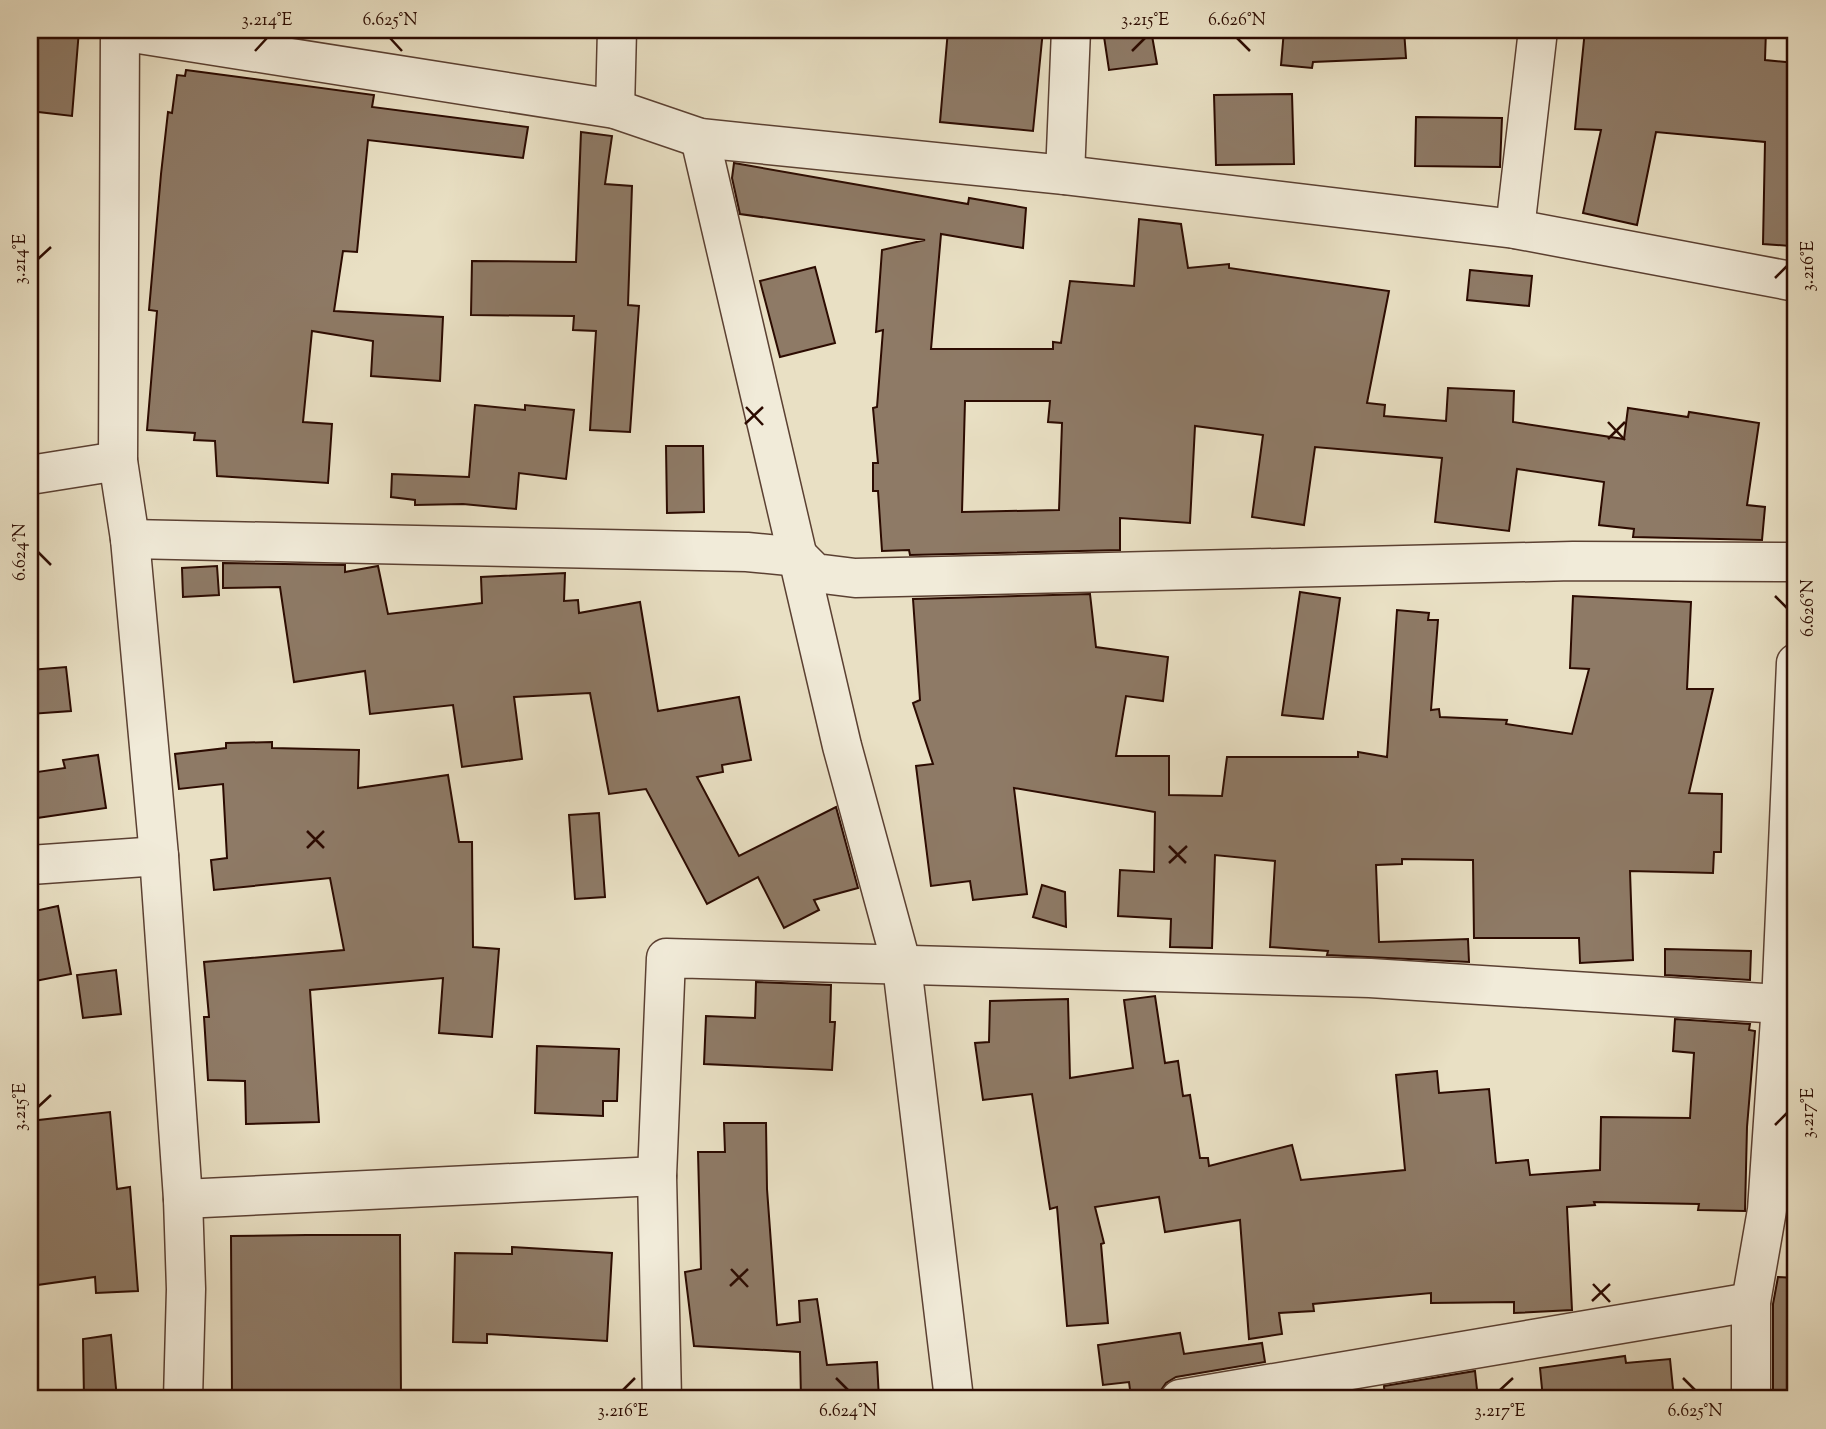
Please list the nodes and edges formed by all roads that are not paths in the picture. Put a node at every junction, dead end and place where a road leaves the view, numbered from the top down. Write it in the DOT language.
graph roads {
  1 [pos="617,30"];
  2 [pos="1071,30"];
  3 [pos="1538,30"];
  4 [pos="120,31"];
  5 [pos="615,109"];
  6 [pos="700,138"];
  7 [pos="1065,176"];
  8 [pos="1515,229"];
  9 [pos="1796,282"];
  10 [pos="118,461"];
  11 [pos="30,475"];
  12 [pos="130,539"];
  13 [pos="799,557"];
  14 [pos="1796,562"];
  15 [pos="1796,663"];
  16 [pos="1793,737"];
  17 [pos="159,856"];
  18 [pos="30,865"];
  19 [pos="902,967"];
  20 [pos="1780,1004"];
  21 [pos="657,1176"];
  22 [pos="183,1199"];
  23 [pos="1782,1211"];
  24 [pos="1751,1302"];
  25 [pos="183,1399"];
  26 [pos="662,1399"];
  27 [pos="954,1399"];
  28 [pos="1180,1399"];
  29 [pos="1751,1399"];
  1 -- 5 [label="street"];
  2 -- 7 [label="street"];
  3 -- 8 [label="street"];
  4 -- 5 [label="street"];
  4 -- 10 [label="street"];
  5 -- 6 [label="street"];
  6 -- 7 [label="street"];
  6 -- 13 [label="street"];
  7 -- 8 [label="street"];
  8 -- 9 [label="street"];
  10 -- 11 [label="street"];
  10 -- 12 [label="street"];
  12 -- 13 [label="street"];
  12 -- 17 [label="street"];
  13 -- 14 [label="street"];
  13 -- 19 [label="street"];
  15 -- 16 [label="street"];
  16 -- 20 [label="street"];
  17 -- 18 [label="street"];
  17 -- 22 [label="street"];
  19 -- 20 [label="street"];
  19 -- 21 [label="street"];
  19 -- 27 [label="street"];
  20 -- 23 [label="street"];
  21 -- 22 [label="street"];
  21 -- 26 [label="street"];
  22 -- 25 [label="street"];
  23 -- 24 [label="street"];
  24 -- 28 [label="street"];
  24 -- 29 [label="street"];
}
